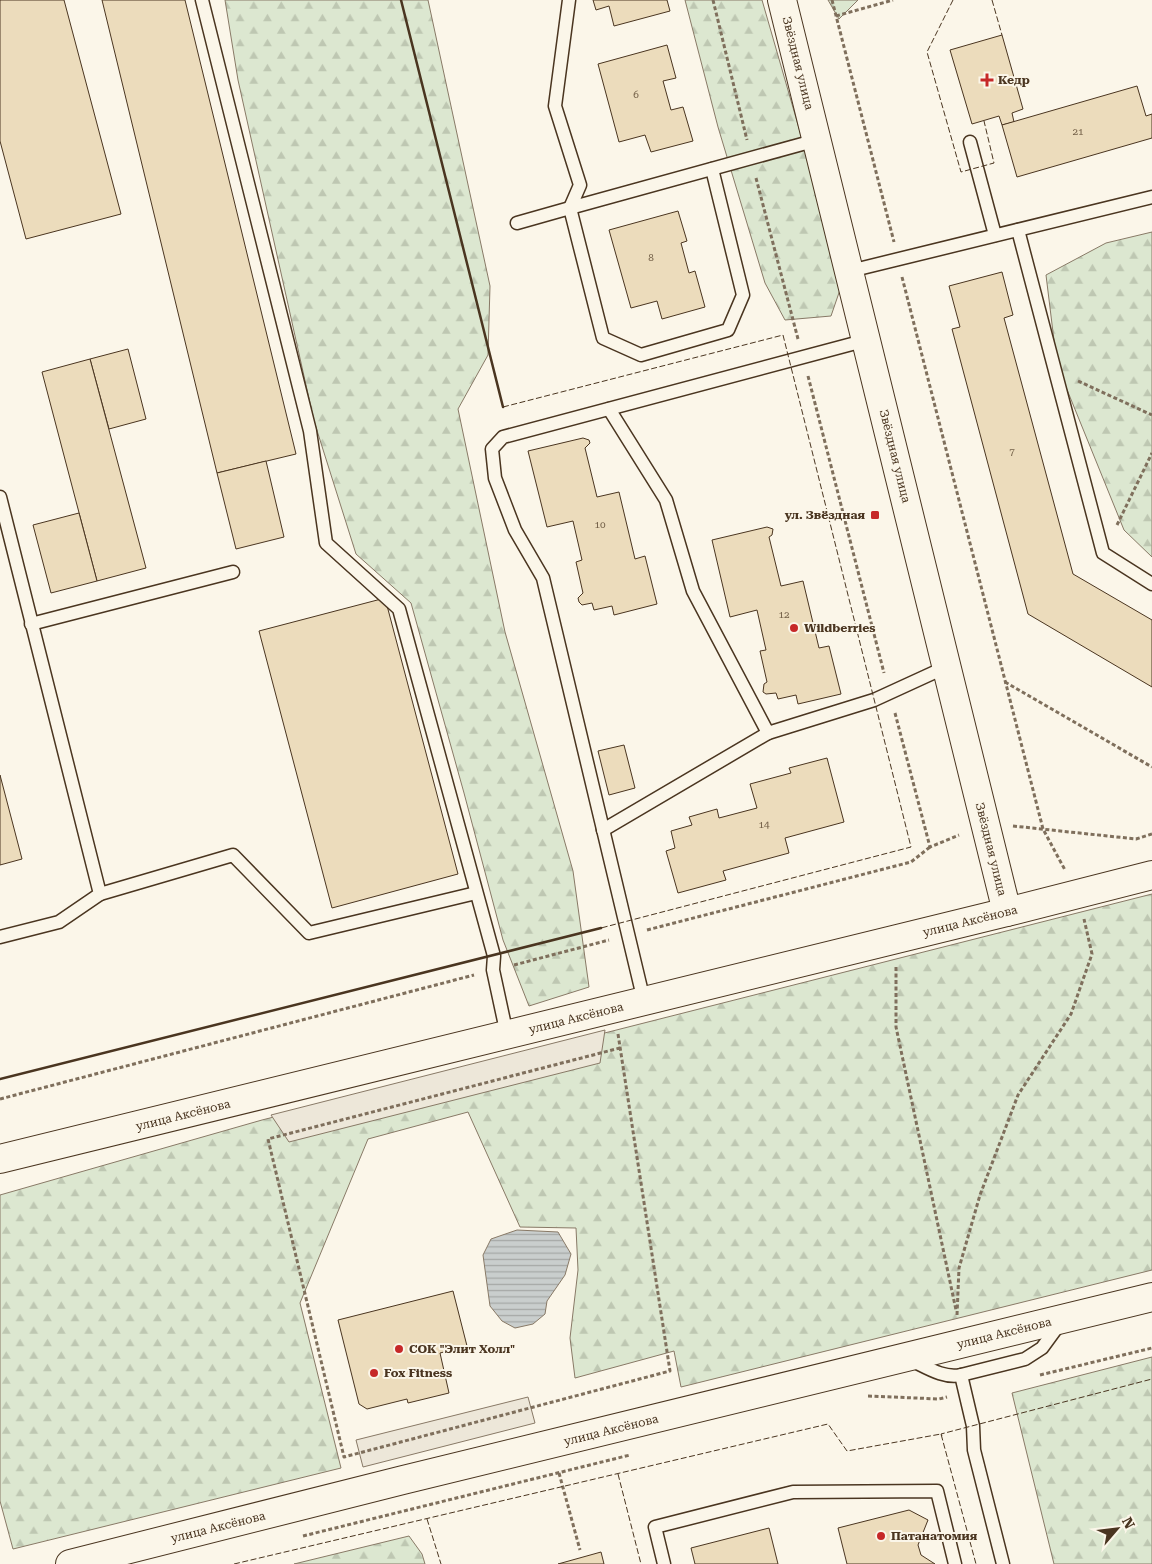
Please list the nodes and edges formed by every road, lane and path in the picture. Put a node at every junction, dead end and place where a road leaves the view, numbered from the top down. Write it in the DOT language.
graph roads {
  1 [pos="202,0"];
  2 [pos="569,0"];
  3 [pos="713,0"];
  4 [pos="782,0"];
  5 [pos="832,0"];
  6 [pos="893,0"];
  7 [pos="836,16"];
  8 [pos="817,140"];
  9 [pos="970,142"];
  10 [pos="751,158"];
  11 [pos="712,169"];
  12 [pos="1152,196"];
  13 [pos="570,208"];
  14 [pos="517,223"];
  15 [pos="1018,230"];
  16 [pos="995,235"];
  17 [pos="898,260"];
  18 [pos="850,271"];
  19 [pos="867,340"];
  20 [pos="803,357"];
  21 [pos="1055,370"];
  22 [pos="609,409"];
  23 [pos="1152,415"];
  24 [pos="1152,454"];
  25 [pos="0,497"];
  26 [pos="1103,553"];
  27 [pos="233,572"];
  28 [pos="1152,584"];
  29 [pos="31,624"];
  30 [pos="946,667"];
  31 [pos="1005,682"];
  32 [pos="890,693"];
  33 [pos="768,733"];
  34 [pos="1152,767"];
  35 [pos="984,824"];
  36 [pos="1042,829"];
  37 [pos="603,830"];
  38 [pos="1152,834"];
  39 [pos="930,848"];
  40 [pos="1152,875"];
  41 [pos="476,893"];
  42 [pos="100,894"];
  43 [pos="1079,894"];
  44 [pos="1007,912"];
  45 [pos="629,935"];
  46 [pos="0,937"];
  47 [pos="896,940"];
  48 [pos="493,970"];
  49 [pos="644,1001"];
  50 [pos="614,1009"];
  51 [pos="507,1035"];
  52 [pos="620,1048"];
  53 [pos="0,1099"];
  54 [pos="0,1159"];
  55 [pos="1152,1298"];
  56 [pos="957,1315"];
  57 [pos="1063,1319"];
  58 [pos="964,1343"];
  59 [pos="1152,1348"];
  60 [pos="906,1357"];
  61 [pos="961,1375"];
  62 [pos="1036,1376"];
  63 [pos="965,1393"];
  64 [pos="860,1396"];
  65 [pos="635,1454"];
  66 [pos="559,1474"];
  67 [pos="303,1536"];
  68 [pos="580,1550"];
  69 [pos="70,1564"];
  70 [pos="664,1564"];
  71 [pos="955,1564"];
  72 [pos="1003,1564"];
  1 -- 41 [label="lane"];
  2 -- 13 [label="lane"];
  3 -- 10 [label="path"];
  4 -- 8 [label="street, Звёздная улица"];
  5 -- 7 [label="path"];
  6 -- 7 [label="path"];
  7 -- 17 [label="path"];
  8 -- 10 [label="lane"];
  8 -- 18 [label="street, Звёздная улица"];
  9 -- 16 [label="lane"];
  10 -- 11 [label="lane"];
  10 -- 20 [label="path"];
  11 -- 13 [label="lane"];
  11 -- 13 [label="lane"];
  12 -- 15 [label="lane"];
  13 -- 14 [label="lane"];
  15 -- 16 [label="lane"];
  15 -- 21 [label="lane"];
  16 -- 17 [label="lane"];
  17 -- 18 [label="lane"];
  17 -- 31 [label="path"];
  18 -- 19 [label="street, Звёздная улица"];
  19 -- 20 [label="lane"];
  19 -- 30 [label="street, Звёздная улица"];
  20 -- 22 [label="lane"];
  20 -- 32 [label="path"];
  21 -- 23 [label="path"];
  21 -- 26 [label="lane"];
  22 -- 33 [label="lane"];
  22 -- 37 [label="lane"];
  24 -- 26 [label="path"];
  25 -- 29 [label="lane"];
  26 -- 28 [label="lane"];
  27 -- 29 [label="lane"];
  29 -- 42 [label="lane"];
  30 -- 32 [label="lane"];
  30 -- 35 [label="street, Звёздная улица"];
  31 -- 34 [label="path"];
  31 -- 36 [label="path"];
  32 -- 33 [label="lane"];
  32 -- 39 [label="path"];
  33 -- 37 [label="lane"];
  35 -- 36 [label="path"];
  35 -- 39 [label="path"];
  35 -- 44 [label="street, Звёздная улица"];
  36 -- 38 [label="path"];
  36 -- 43 [label="path"];
  37 -- 45 [label="lane"];
  39 -- 45 [label="path"];
  40 -- 43 [label="street, улица Аксёнова"];
  41 -- 42 [label="lane"];
  41 -- 48 [label="lane"];
  42 -- 46 [label="lane"];
  43 -- 44 [label="street, улица Аксёнова"];
  43 -- 56 [label="path"];
  44 -- 47 [label="street, улица Аксёнова"];
  45 -- 48 [label="path"];
  45 -- 49 [label="lane"];
  47 -- 49 [label="street, улица Аксёнова"];
  47 -- 56 [label="path"];
  48 -- 51 [label="lane"];
  48 -- 53 [label="path"];
  49 -- 50 [label="street, улица Аксёнова"];
  50 -- 51 [label="street, улица Аксёнова"];
  50 -- 52 [label="path"];
  51 -- 54 [label="street, улица Аксёнова"];
  52 -- 52 [label="path"];
  55 -- 57 [label="street, улица Аксёнова"];
  56 -- 58 [label="path"];
  57 -- 58 [label="street, улица Аксёнова"];
  57 -- 61 [label="lane"];
  58 -- 60 [label="street, улица Аксёнова"];
  59 -- 62 [label="path"];
  60 -- 61 [label="lane"];
  60 -- 69 [label="street, улица Аксёнова"];
  61 -- 63 [label="lane"];
  63 -- 64 [label="path"];
  63 -- 72 [label="lane"];
  65 -- 66 [label="path"];
  66 -- 67 [label="path"];
  66 -- 68 [label="path"];
  70 -- 71 [label="lane"];
}
